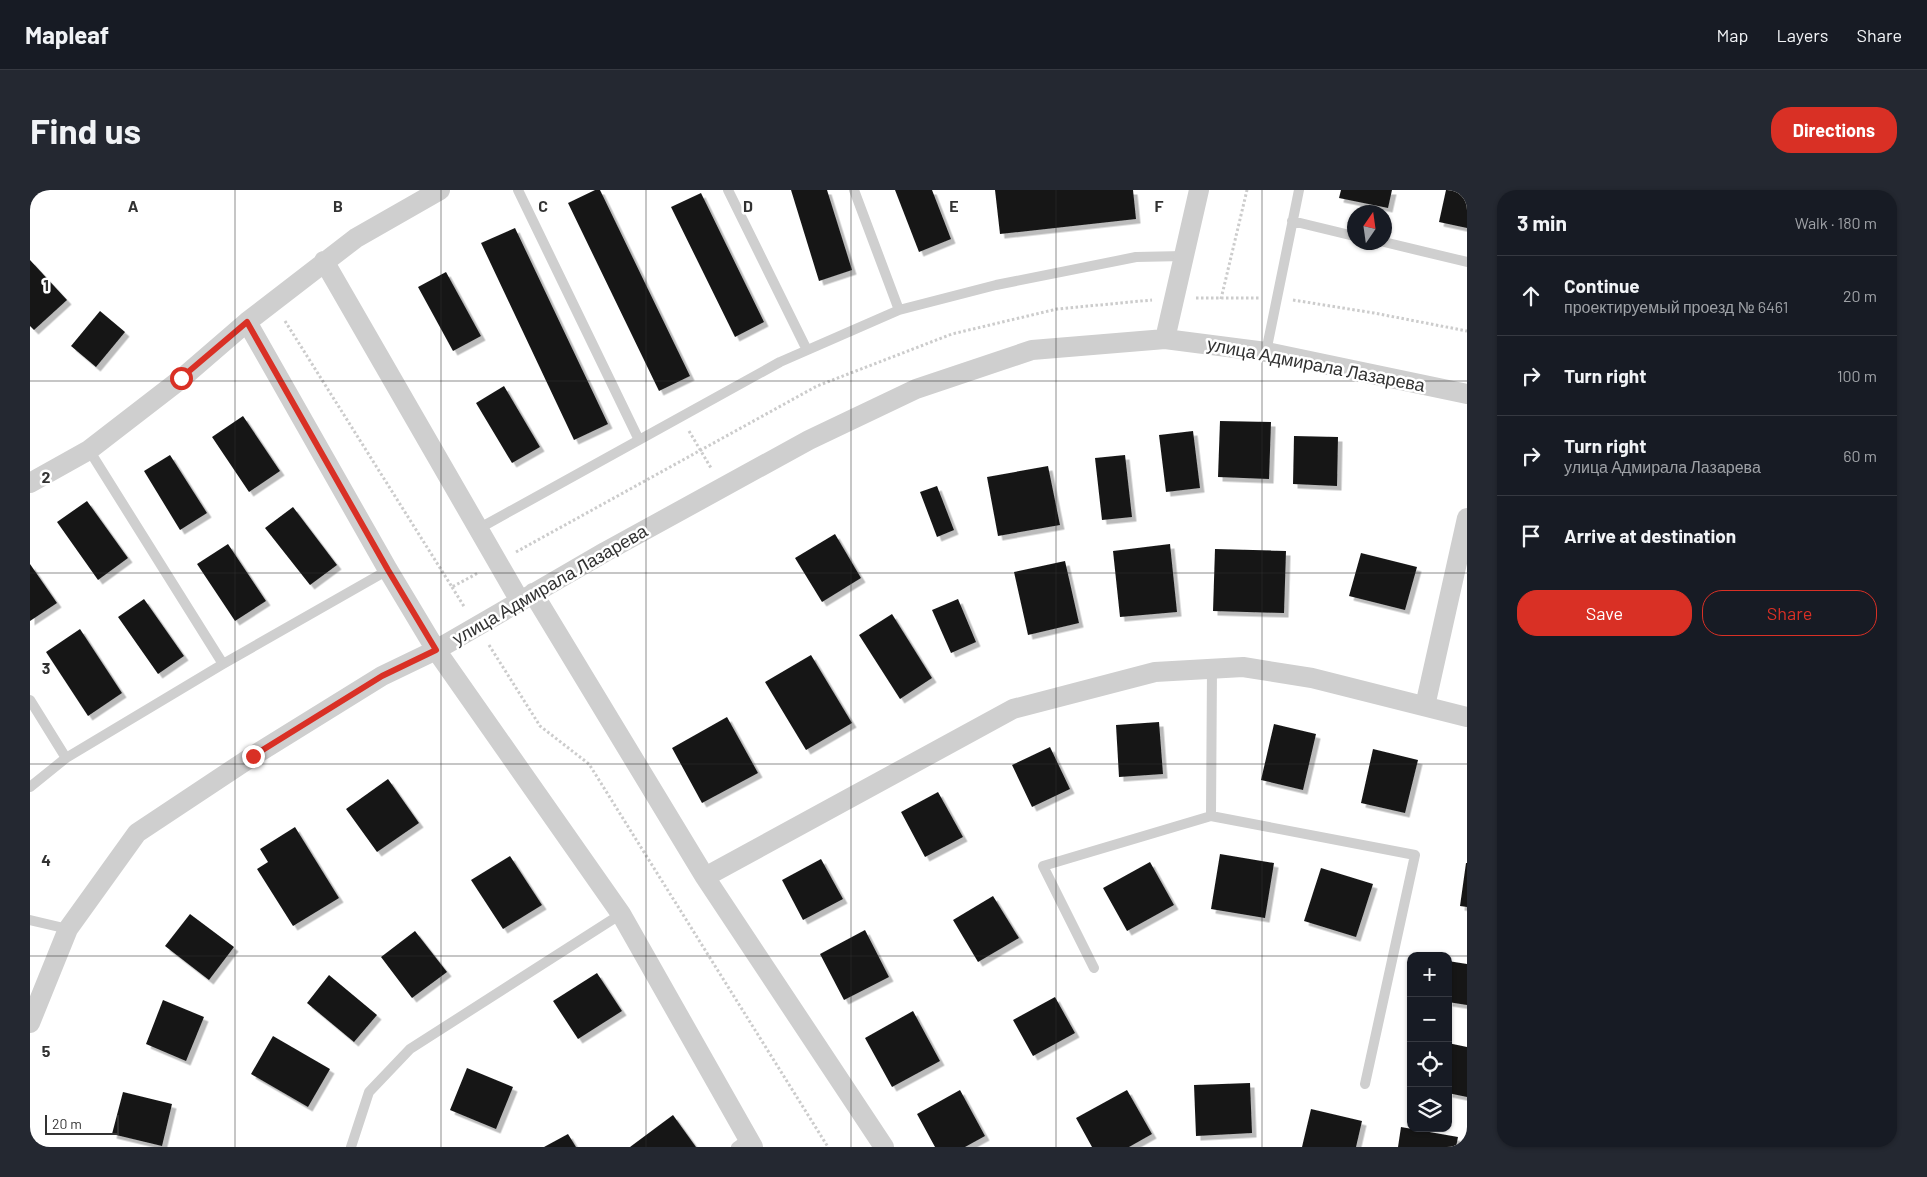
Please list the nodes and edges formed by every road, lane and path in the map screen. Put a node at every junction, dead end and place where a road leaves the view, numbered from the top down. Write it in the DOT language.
graph roads {
  1 [pos="440,190"];
  2 [pos="518,190"];
  3 [pos="728,190"];
  4 [pos="854,190"];
  5 [pos="1199,190"];
  6 [pos="1246,190"];
  7 [pos="1299,190"];
  8 [pos="1292,221"];
  9 [pos="1347,234"];
  10 [pos="1392,244"];
  11 [pos="1184,256"];
  12 [pos="324,261"];
  13 [pos="1467,262"];
  14 [pos="1174,298"];
  15 [pos="1221,298"];
  16 [pos="1276,298"];
  17 [pos="273,301"];
  18 [pos="899,310"];
  19 [pos="247,322"];
  20 [pos="1467,331"];
  21 [pos="1165,339"];
  22 [pos="807,350"];
  23 [pos="1266,352"];
  24 [pos="1467,394"];
  25 [pos="681,417"];
  26 [pos="639,440"];
  27 [pos="700,449"];
  28 [pos="89,450"];
  29 [pos="30,483"];
  30 [pos="722,488"];
  31 [pos="1467,518"];
  32 [pos="478,529"];
  33 [pos="497,562"];
  34 [pos="388,570"];
  35 [pos="452,587"];
  36 [pos="526,597"];
  37 [pos="477,626"];
  38 [pos="436,650"];
  39 [pos="223,664"];
  40 [pos="1212,668"];
  41 [pos="30,700"];
  42 [pos="1425,706"];
  43 [pos="1467,717"];
  44 [pos="66,758"];
  45 [pos="30,787"];
  46 [pos="1211,816"];
  47 [pos="706,878"];
  48 [pos="621,914"];
  49 [pos="30,920"];
  50 [pos="68,929"];
  51 [pos="1094,968"];
  52 [pos="30,1023"];
  53 [pos="1365,1084"];
  54 [pos="745,1144"];
  55 [pos="351,1147"];
  56 [pos="828,1147"];
  57 [pos="884,1147"];
  1 -- 12 [label="street"];
  2 -- 26 [label="lane"];
  3 -- 22 [label="lane"];
  4 -- 18 [label="lane"];
  5 -- 11 [label="street"];
  6 -- 15 [label="path"];
  7 -- 8 [label="lane"];
  8 -- 9 [label="lane"];
  8 -- 16 [label="lane"];
  10 -- 13 [label="lane"];
  11 -- 14 [label="street"];
  11 -- 18 [label="lane"];
  12 -- 17 [label="street"];
  12 -- 32 [label="street"];
  14 -- 15 [label="path"];
  14 -- 21 [label="street"];
  14 -- 27 [label="path"];
  15 -- 16 [label="path"];
  16 -- 20 [label="path"];
  16 -- 23 [label="lane"];
  17 -- 19 [label="street"];
  17 -- 35 [label="path"];
  18 -- 22 [label="lane"];
  19 -- 28 [label="street"];
  19 -- 34 [label="street"];
  21 -- 23 [label="street, улица Адмирала Лазарева"];
  21 -- 30 [label="street, улица Адмирала Лазарева"];
  22 -- 25 [label="lane"];
  23 -- 24 [label="street, улица Адмирала Лазарева"];
  25 -- 26 [label="lane"];
  25 -- 27 [label="path"];
  26 -- 32 [label="lane"];
  27 -- 30 [label="path"];
  27 -- 33 [label="path"];
  28 -- 29 [label="street"];
  28 -- 39 [label="lane"];
  30 -- 36 [label="street, улица Адмирала Лазарева"];
  31 -- 42 [label="street"];
  32 -- 33 [label="street"];
  33 -- 35 [label="path"];
  33 -- 36 [label="street"];
  34 -- 38 [label="street"];
  34 -- 39 [label="lane"];
  35 -- 37 [label="path"];
  36 -- 37 [label="street, улица Адмирала Лазарева"];
  36 -- 47 [label="street"];
  37 -- 38 [label="street, улица Адмирала Лазарева"];
  37 -- 56 [label="path"];
  38 -- 48 [label="street"];
  38 -- 50 [label="street, улица Адмирала Лазарева"];
  39 -- 44 [label="lane"];
  40 -- 42 [label="street"];
  40 -- 46 [label="lane"];
  40 -- 47 [label="street"];
  41 -- 44 [label="lane"];
  42 -- 43 [label="street"];
  44 -- 45 [label="lane"];
  46 -- 51 [label="lane"];
  46 -- 53 [label="lane"];
  47 -- 57 [label="street"];
  48 -- 54 [label="street"];
  48 -- 55 [label="lane"];
  49 -- 50 [label="lane"];
  50 -- 52 [label="street, улица Адмирала Лазарева"];
}
